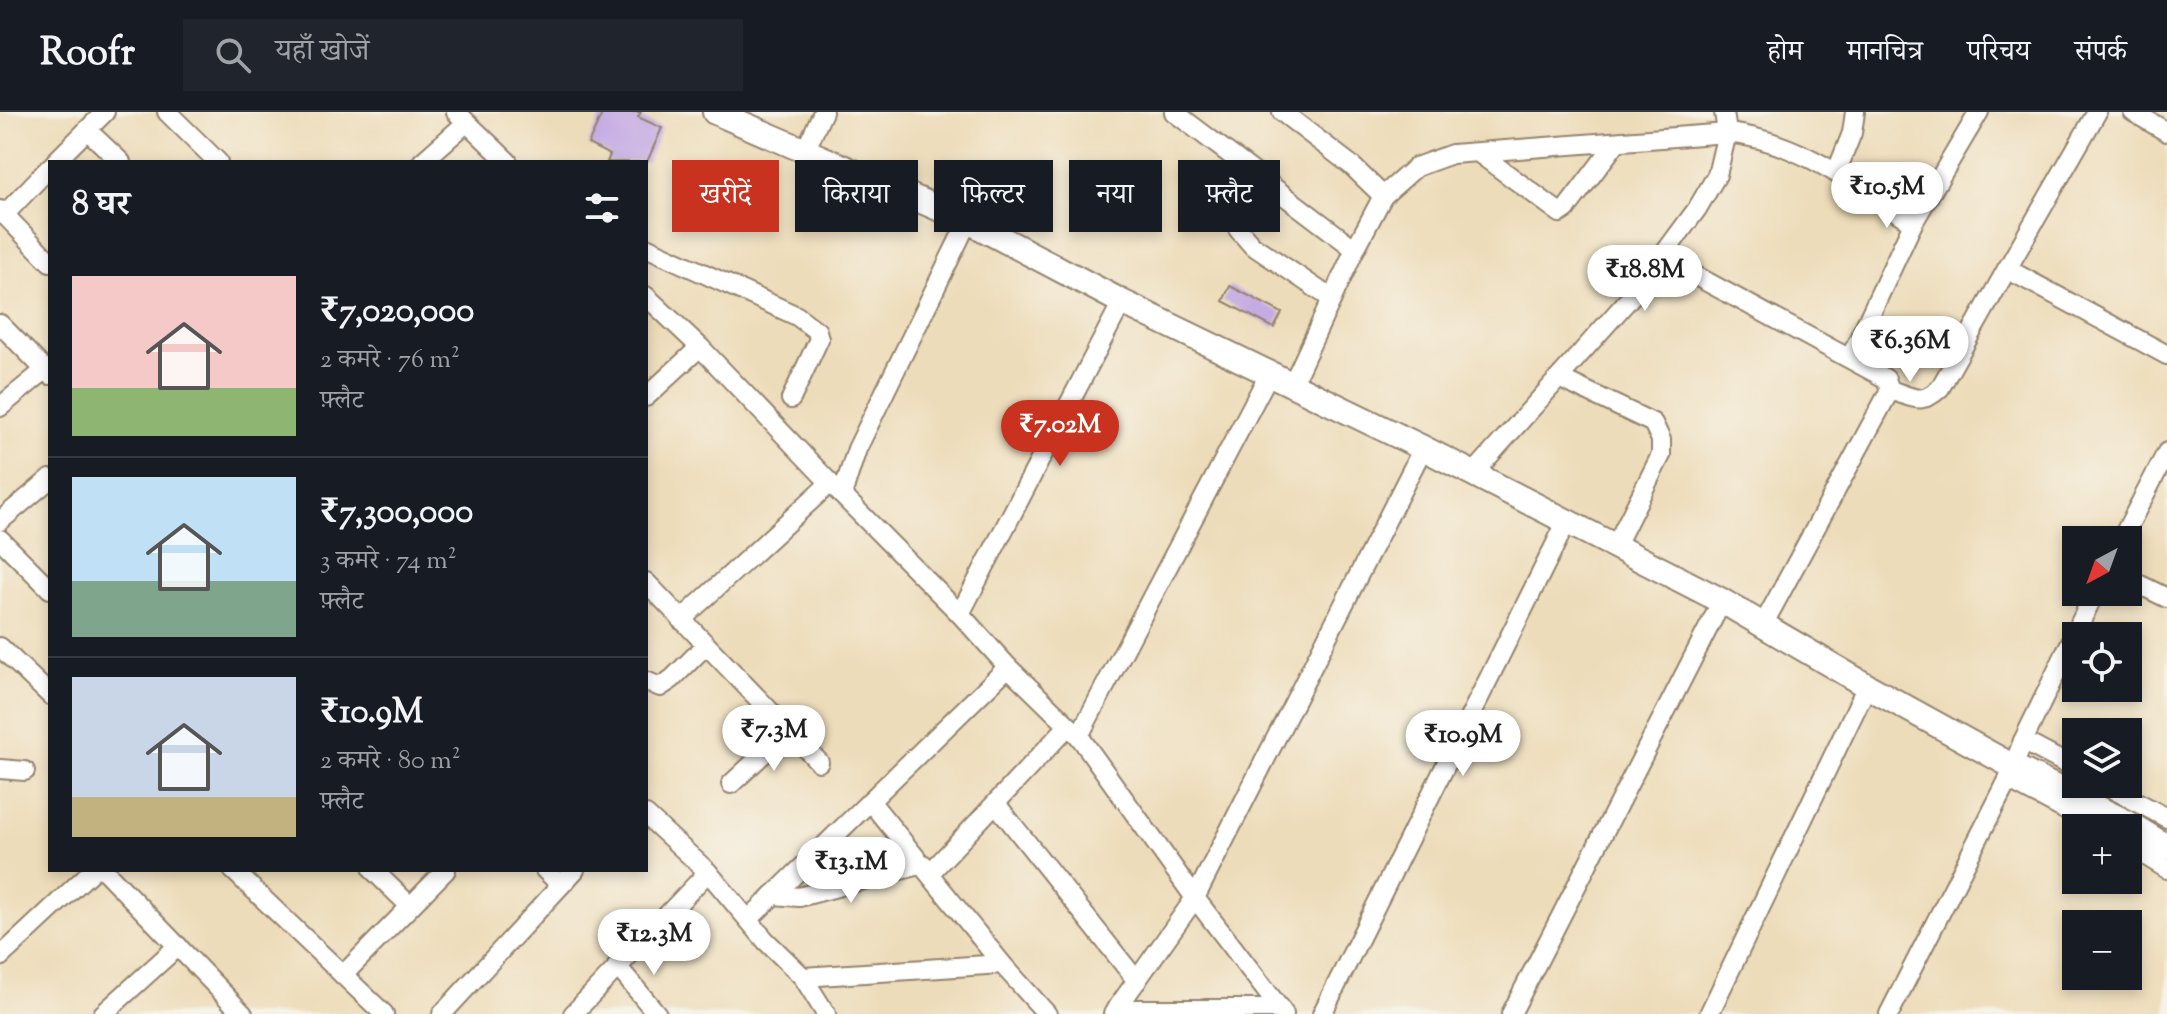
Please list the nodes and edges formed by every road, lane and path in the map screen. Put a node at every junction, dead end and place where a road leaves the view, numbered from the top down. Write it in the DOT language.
graph roads {
  1 [pos="105,112"];
  2 [pos="167,112"];
  3 [pos="715,112"];
  4 [pos="823,112"];
  5 [pos="1174,112"];
  6 [pos="1282,112"];
  7 [pos="1724,112"];
  8 [pos="1855,112"];
  9 [pos="1979,112"];
  10 [pos="2097,112"];
  11 [pos="2133,112"];
  12 [pos="461,118"];
  13 [pos="87,130"];
  14 [pos="2167,132"];
  15 [pos="1727,133"];
  16 [pos="1616,143"];
  17 [pos="805,151"];
  18 [pos="1480,154"];
  19 [pos="57,160"];
  20 [pos="119,160"];
  21 [pos="216,160"];
  22 [pos="424,160"];
  23 [pos="506,160"];
  24 [pos="1237,160"];
  25 [pos="48,169"];
  26 [pos="1836,173"];
  27 [pos="1280,192"];
  28 [pos="1383,196"];
  29 [pos="934,206"];
  30 [pos="2,212"];
  31 [pos="1913,223"];
  32 [pos="963,232"];
  33 [pos="989,232"];
  34 [pos="1241,232"];
  35 [pos="648,248"];
  36 [pos="1355,249"];
  37 [pos="1661,257"];
  38 [pos="48,260"];
  39 [pos="2007,269"];
  40 [pos="648,298"];
  41 [pos="1332,299"];
  42 [pos="1122,302"];
  43 [pos="0,324"];
  44 [pos="700,347"];
  45 [pos="2167,355"];
  46 [pos="1850,358"];
  47 [pos="47,372"];
  48 [pos="1270,372"];
  49 [pos="1559,378"];
  50 [pos="1292,385"];
  51 [pos="1890,390"];
  52 [pos="648,395"];
  53 [pos="791,399"];
  54 [pos="0,407"];
  55 [pos="1423,448"];
  56 [pos="2167,452"];
  57 [pos="1473,474"];
  58 [pos="48,481"];
  59 [pos="836,489"];
  60 [pos="0,521"];
  61 [pos="1566,523"];
  62 [pos="2128,526"];
  63 [pos="0,539"];
  64 [pos="1615,547"];
  65 [pos="648,584"];
  66 [pos="2142,586"];
  67 [pos="48,587"];
  68 [pos="2167,598"];
  69 [pos="1722,601"];
  70 [pos="2088,606"];
  71 [pos="960,614"];
  72 [pos="681,620"];
  73 [pos="1763,625"];
  74 [pos="706,645"];
  75 [pos="0,647"];
  76 [pos="1008,667"];
  77 [pos="648,682"];
  78 [pos="1867,686"];
  79 [pos="48,693"];
  80 [pos="788,731"];
  81 [pos="1074,731"];
  82 [pos="2023,741"];
  83 [pos="819,762"];
  84 [pos="2062,762"];
  85 [pos="0,769"];
  86 [pos="25,771"];
  87 [pos="2010,773"];
  88 [pos="731,784"];
  89 [pos="2129,798"];
  90 [pos="870,801"];
  91 [pos="997,805"];
  92 [pos="2076,814"];
  93 [pos="648,817"];
  94 [pos="2167,818"];
  95 [pos="2167,847"];
  96 [pos="2142,854"];
  97 [pos="926,868"];
  98 [pos="2167,869"];
  99 [pos="91,872"];
  100 [pos="106,872"];
  101 [pos="235,872"];
  102 [pos="375,872"];
  103 [pos="444,872"];
  104 [pos="547,872"];
  105 [pos="573,872"];
  106 [pos="708,872"];
  107 [pos="561,885"];
  108 [pos="773,895"];
  109 [pos="1195,898"];
  110 [pos="410,906"];
  111 [pos="749,919"];
  112 [pos="178,946"];
  113 [pos="0,957"];
  114 [pos="1002,964"];
  115 [pos="617,966"];
  116 [pos="343,975"];
  117 [pos="803,977"];
  118 [pos="1137,981"];
  119 [pos="1282,1011"];
  120 [pos="1114,1012"];
  121 [pos="103,1014"];
  122 [pos="243,1014"];
  123 [pos="384,1014"];
  124 [pos="442,1014"];
  125 [pos="573,1014"];
  126 [pos="657,1014"];
  127 [pos="826,1014"];
  128 [pos="1047,1014"];
  129 [pos="1322,1014"];
  130 [pos="1511,1014"];
  131 [pos="1709,1014"];
  132 [pos="1889,1014"];
  1 -- 13 [label="street"];
  2 -- 21 [label="street"];
  3 -- 17 [label="street"];
  4 -- 17 [label="street"];
  5 -- 24 [label="street"];
  6 -- 28 [label="street"];
  7 -- 15 [label="street"];
  8 -- 26 [label="street"];
  9 -- 31 [label="street"];
  10 -- 39 [label="street"];
  11 -- 14 [label="street"];
  12 -- 22 [label="street"];
  12 -- 23 [label="street"];
  13 -- 19 [label="street"];
  13 -- 20 [label="street"];
  15 -- 16 [label="street"];
  15 -- 26 [label="street"];
  15 -- 37 [label="street"];
  16 -- 18 [label="street"];
  16 -- 18 [label="street"];
  17 -- 29 [label="street"];
  18 -- 28 [label="street"];
  25 -- 30 [label="street"];
  26 -- 31 [label="street"];
  27 -- 36 [label="street"];
  28 -- 36 [label="street"];
  30 -- 38 [label="street"];
  31 -- 46 [label="street"];
  32 -- 59 [label="street"];
  33 -- 42 [label="street"];
  34 -- 41 [label="street"];
  35 -- 53 [label="street"];
  36 -- 41 [label="street"];
  37 -- 46 [label="street"];
  37 -- 49 [label="street"];
  39 -- 45 [label="street"];
  39 -- 51 [label="street"];
  40 -- 44 [label="street"];
  41 -- 50 [label="street"];
  42 -- 48 [label="street"];
  42 -- 71 [label="street"];
  43 -- 47 [label="street"];
  44 -- 52 [label="street"];
  44 -- 59 [label="street"];
  46 -- 51 [label="street"];
  47 -- 54 [label="street"];
  48 -- 50 [label="street"];
  48 -- 81 [label="street"];
  49 -- 57 [label="street"];
  49 -- 64 [label="street"];
  50 -- 55 [label="street"];
  51 -- 73 [label="street"];
  55 -- 57 [label="street"];
  55 -- 109 [label="street"];
  56 -- 62 [label="street"];
  57 -- 61 [label="street"];
  58 -- 60 [label="street"];
  59 -- 71 [label="street"];
  59 -- 72 [label="street"];
  61 -- 64 [label="street"];
  61 -- 129 [label="street"];
  63 -- 67 [label="street"];
  64 -- 69 [label="street"];
  65 -- 72 [label="street"];
  66 -- 68 [label="street"];
  69 -- 73 [label="street"];
  69 -- 130 [label="street"];
  70 -- 82 [label="street"];
  71 -- 76 [label="street"];
  72 -- 74 [label="street"];
  73 -- 78 [label="street"];
  74 -- 77 [label="street"];
  74 -- 80 [label="street"];
  75 -- 79 [label="street"];
  76 -- 81 [label="street"];
  76 -- 90 [label="street"];
  78 -- 87 [label="street"];
  78 -- 131 [label="street"];
  80 -- 83 [label="street"];
  80 -- 88 [label="street"];
  81 -- 91 [label="street"];
  81 -- 109 [label="street"];
  82 -- 84 [label="street"];
  82 -- 87 [label="street"];
  85 -- 86 [label="street"];
  87 -- 92 [label="street"];
  87 -- 95 [label="street"];
  87 -- 132 [label="street"];
  89 -- 94 [label="street"];
  90 -- 97 [label="street"];
  90 -- 108 [label="street"];
  91 -- 97 [label="street"];
  91 -- 118 [label="street"];
  93 -- 106 [label="street"];
  96 -- 98 [label="street"];
  97 -- 108 [label="street"];
  97 -- 114 [label="street"];
  99 -- 113 [label="street"];
  100 -- 112 [label="street"];
  101 -- 116 [label="street"];
  102 -- 110 [label="street"];
  103 -- 110 [label="street"];
  104 -- 107 [label="street"];
  105 -- 107 [label="street"];
  106 -- 111 [label="street"];
  106 -- 115 [label="street"];
  107 -- 124 [label="street"];
  108 -- 111 [label="street"];
  109 -- 118 [label="street"];
  109 -- 119 [label="street"];
  110 -- 116 [label="street"];
  111 -- 117 [label="street"];
  112 -- 121 [label="street"];
  112 -- 122 [label="street"];
  114 -- 117 [label="street"];
  114 -- 128 [label="street"];
  115 -- 125 [label="street"];
  115 -- 126 [label="street"];
  116 -- 123 [label="street"];
  117 -- 127 [label="street"];
  118 -- 120 [label="street"];
  119 -- 120 [label="street"];
}
